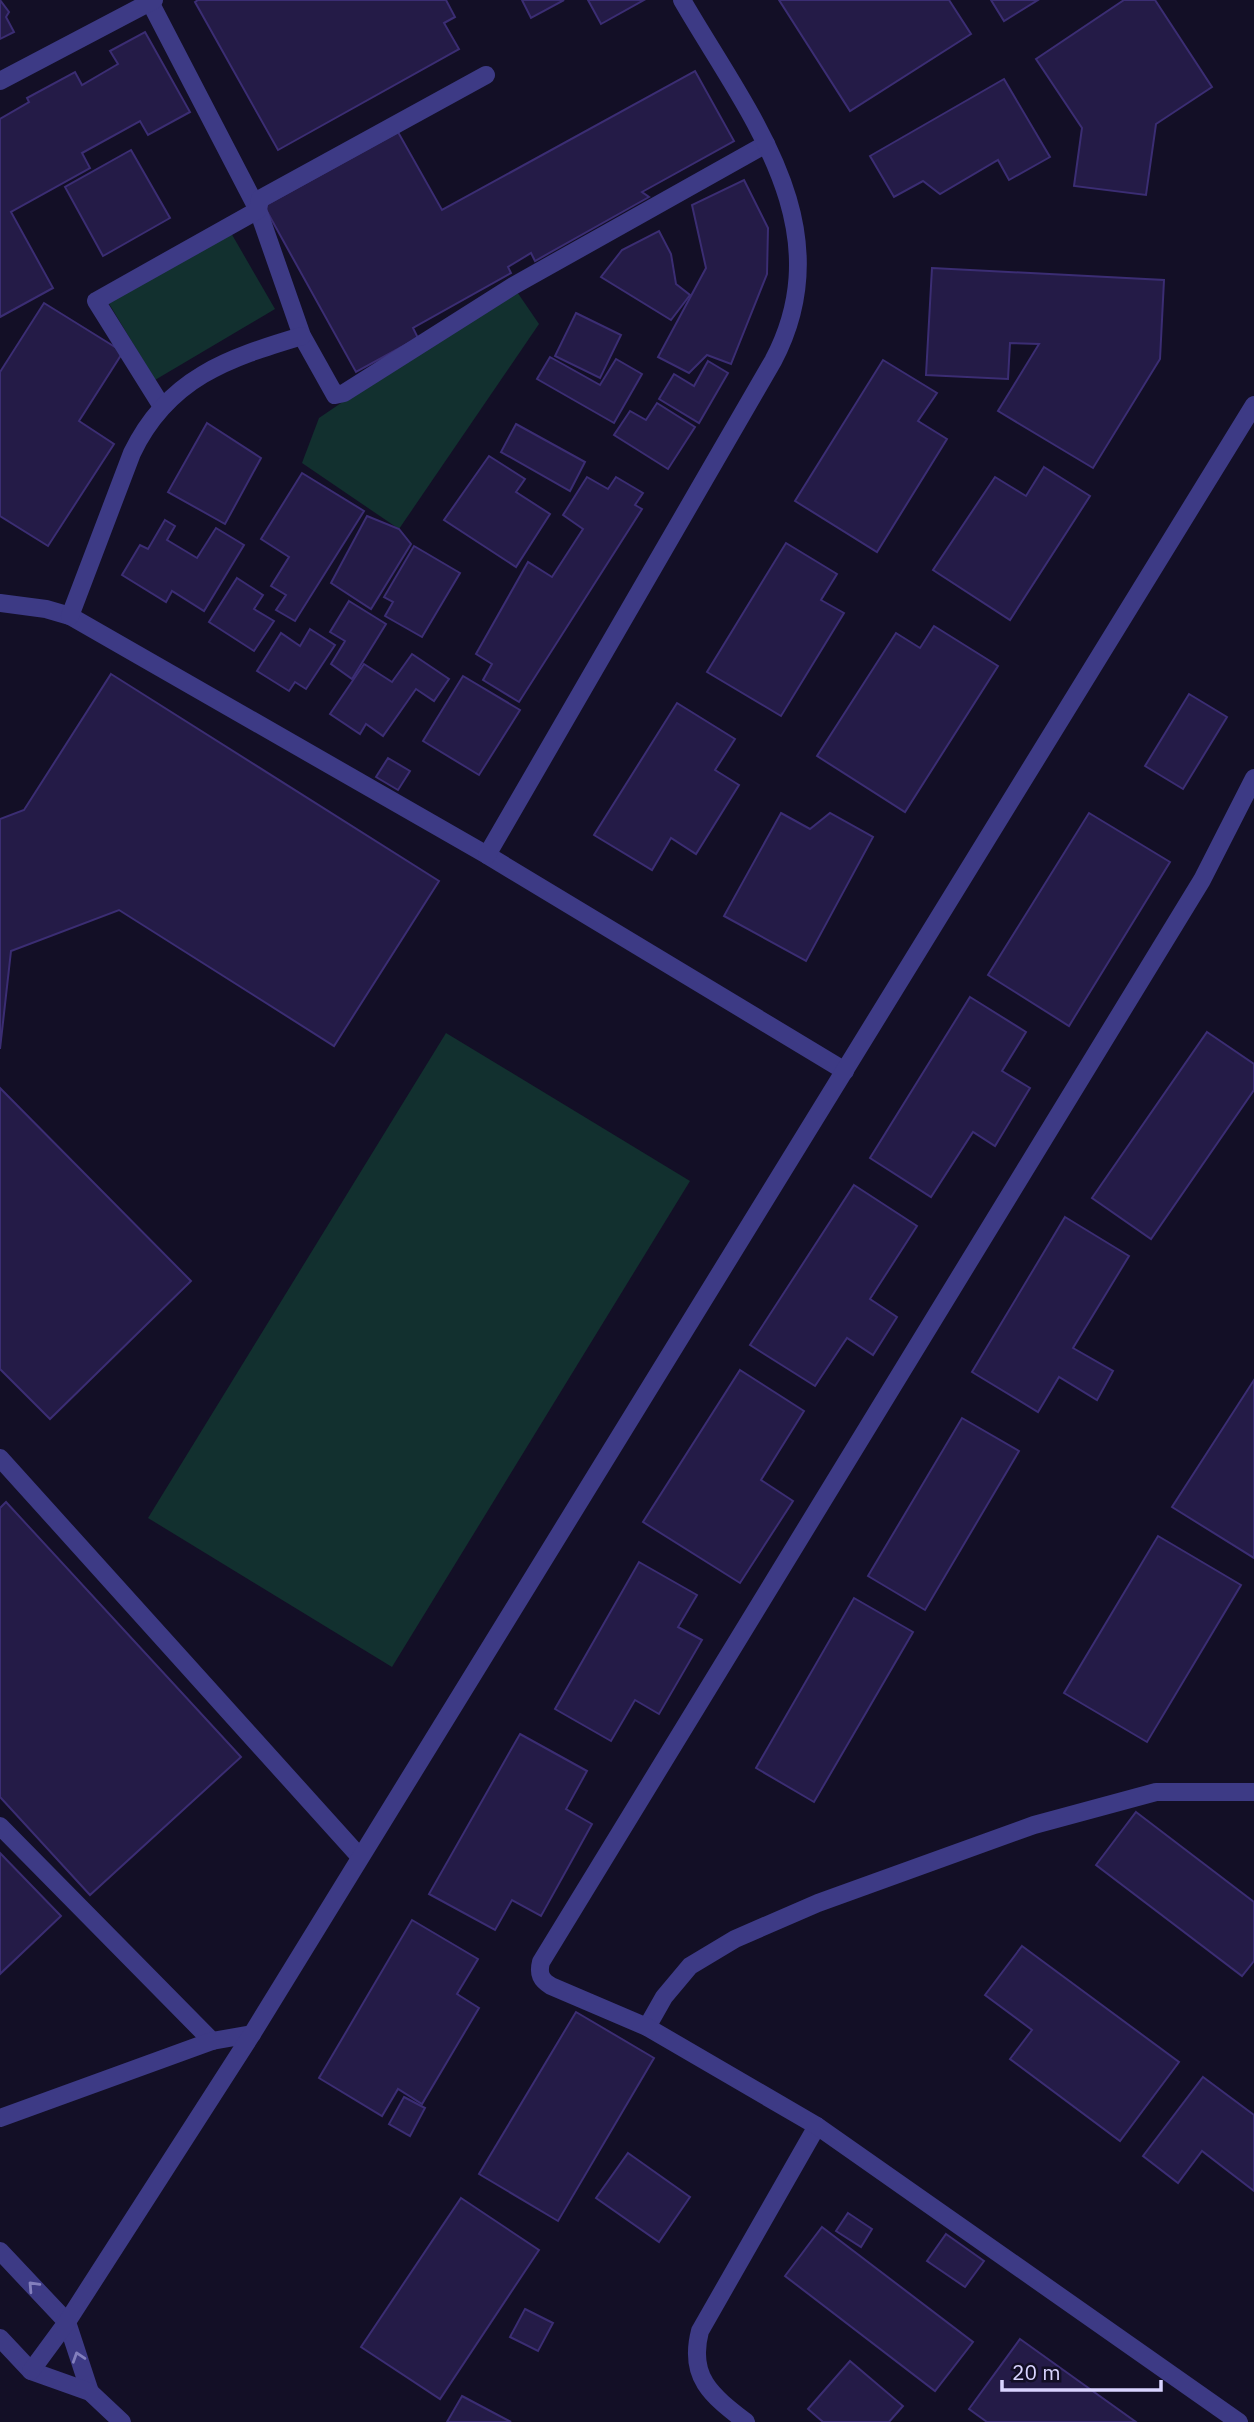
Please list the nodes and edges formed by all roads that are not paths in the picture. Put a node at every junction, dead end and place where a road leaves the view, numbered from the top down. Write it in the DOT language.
graph roads {
  1 [pos="682,0"];
  2 [pos="151,1"];
  3 [pos="486,75"];
  4 [pos="0,81"];
  5 [pos="766,144"];
  6 [pos="258,210"];
  7 [pos="302,337"];
  8 [pos="162,405"];
  9 [pos="1254,405"];
  10 [pos="0,603"];
  11 [pos="70,616"];
  12 [pos="1254,778"];
  13 [pos="487,855"];
  14 [pos="845,1071"];
  15 [pos="2,1465"];
  16 [pos="1254,1793"];
  17 [pos="0,1826"];
  18 [pos="360,1857"];
  19 [pos="647,2027"];
  20 [pos="252,2034"];
  21 [pos="212,2041"];
  22 [pos="0,2118"];
  23 [pos="817,2126"];
  24 [pos="0,2251"];
  25 [pos="67,2322"];
  26 [pos="0,2338"];
  27 [pos="31,2371"];
  28 [pos="90,2392"];
  29 [pos="122,2422"];
  30 [pos="746,2422"];
  31 [pos="1239,2422"];
  1 -- 5 [label="street"];
  2 -- 4 [label="street"];
  2 -- 6 [label="street"];
  3 -- 6 [label="street"];
  5 -- 7 [label="street"];
  5 -- 13 [label="street"];
  6 -- 7 [label="street"];
  6 -- 8 [label="street"];
  7 -- 8 [label="street"];
  8 -- 11 [label="street"];
  9 -- 14 [label="street"];
  10 -- 11 [label="street"];
  11 -- 13 [label="street"];
  12 -- 19 [label="street"];
  13 -- 14 [label="street"];
  14 -- 18 [label="street"];
  15 -- 18 [label="street"];
  16 -- 19 [label="street"];
  17 -- 21 [label="street"];
  18 -- 20 [label="street"];
  19 -- 23 [label="street"];
  20 -- 21 [label="street"];
  20 -- 25 [label="street"];
  21 -- 22 [label="street"];
  23 -- 30 [label="street"];
  23 -- 31 [label="street"];
  25 -- 24 [label="street, one-way"];
  25 -- 27 [label="street"];
  28 -- 25 [label="street, one-way"];
  26 -- 27 [label="street"];
  27 -- 28 [label="street"];
  28 -- 29 [label="street"];
}
